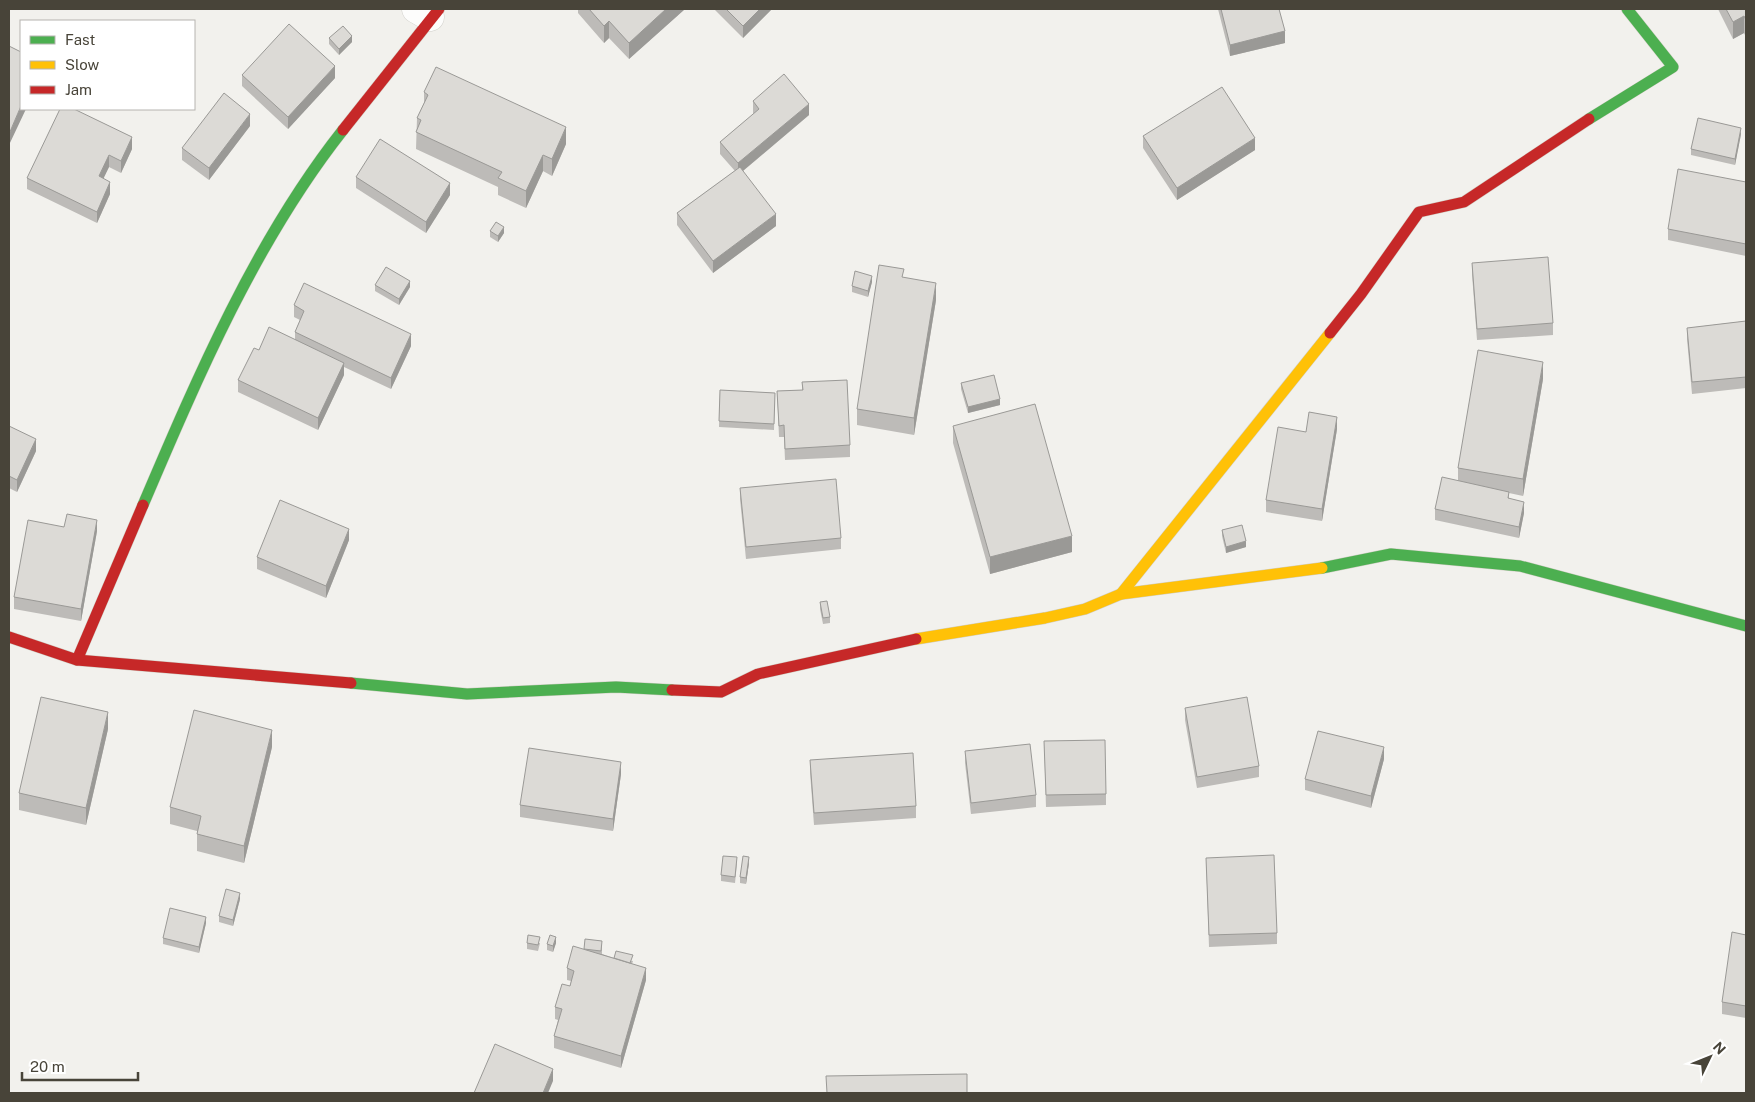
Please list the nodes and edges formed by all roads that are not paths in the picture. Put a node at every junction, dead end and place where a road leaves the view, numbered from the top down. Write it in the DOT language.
graph roads {
  1 [pos="1627,9"];
  2 [pos="428,12"];
  3 [pos="1121,594"];
  4 [pos="1746,626"];
  5 [pos="9,637"];
  6 [pos="77,660"];
  1 -- 3 [label="street"];
  2 -- 6 [label="street"];
  3 -- 4 [label="street"];
  3 -- 6 [label="street"];
  5 -- 6 [label="street"];
}
